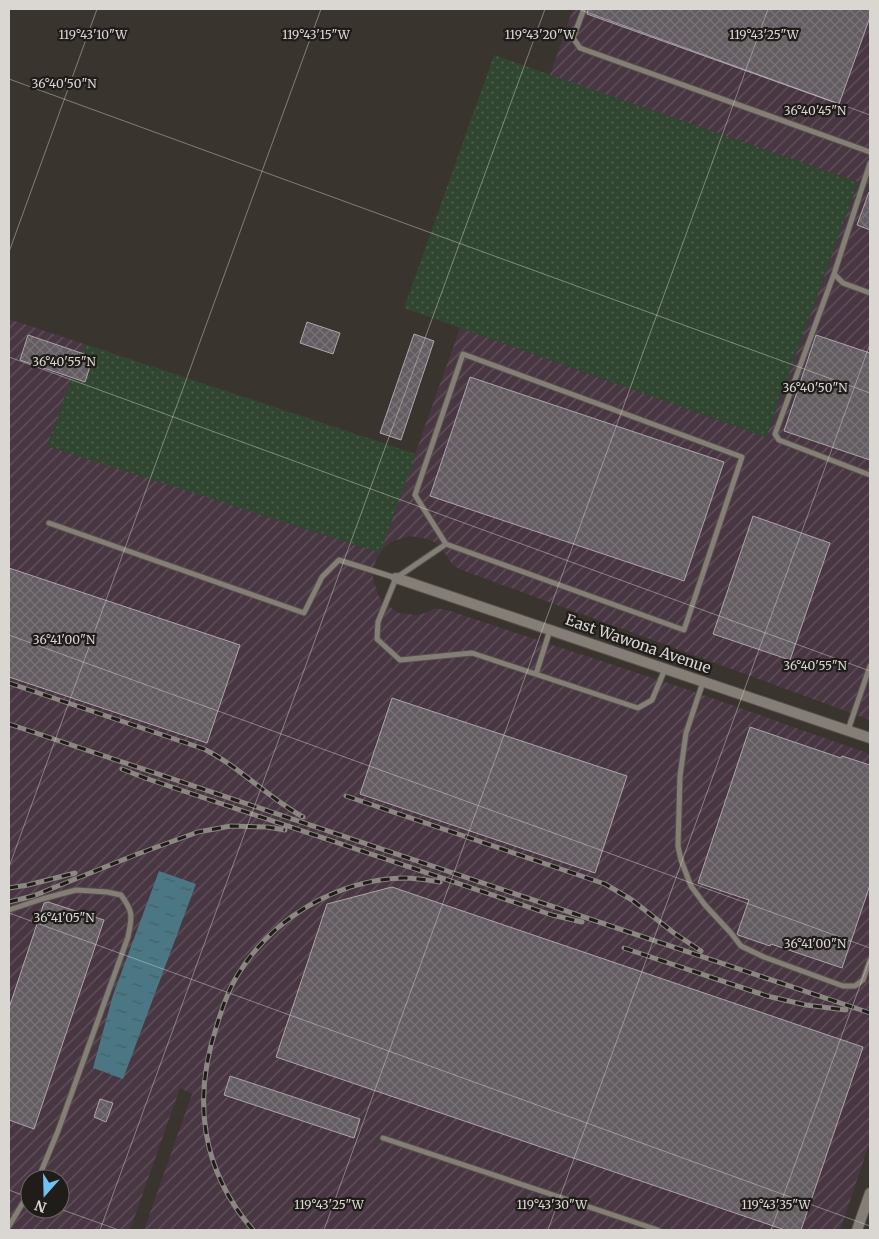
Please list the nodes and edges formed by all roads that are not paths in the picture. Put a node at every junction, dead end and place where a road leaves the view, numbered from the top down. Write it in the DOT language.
graph roads {
  1 [pos="584,9"];
  2 [pos="870,152"];
  3 [pos="870,163"];
  4 [pos="834,274"];
  5 [pos="870,293"];
  6 [pos="870,475"];
  7 [pos="50,522"];
  8 [pos="446,544"];
  9 [pos="396,578"];
  10 [pos="550,630"];
  11 [pos="870,666"];
  12 [pos="665,668"];
  13 [pos="536,674"];
  14 [pos="703,681"];
  15 [pos="848,730"];
  16 [pos="870,738"];
  17 [pos="9,910"];
  18 [pos="870,960"];
  19 [pos="383,1138"];
  20 [pos="42,1169"];
  21 [pos="870,1193"];
  22 [pos="20,1208"];
  23 [pos="9,1226"];
  24 [pos="658,1230"];
  25 [pos="857,1230"];
  1 -- 2 [label="lane"];
  3 -- 4 [label="lane"];
  4 -- 5 [label="lane"];
  4 -- 6 [label="lane"];
  7 -- 9 [label="lane"];
  8 -- 8 [label="lane"];
  8 -- 9 [label="lane"];
  9 -- 10 [label="street, East Wawona Avenue"];
  9 -- 13 [label="lane"];
  10 -- 12 [label="street, East Wawona Avenue"];
  10 -- 13 [label="lane"];
  11 -- 15 [label="lane"];
  12 -- 13 [label="lane"];
  12 -- 14 [label="street, East Wawona Avenue"];
  14 -- 15 [label="street, East Wawona Avenue"];
  14 -- 18 [label="lane"];
  15 -- 16 [label="street, East Wawona Avenue"];
  17 -- 20 [label="lane"];
  19 -- 24 [label="lane"];
  21 -- 25 [label="street"];
  22 -- 23 [label="lane"];
}
